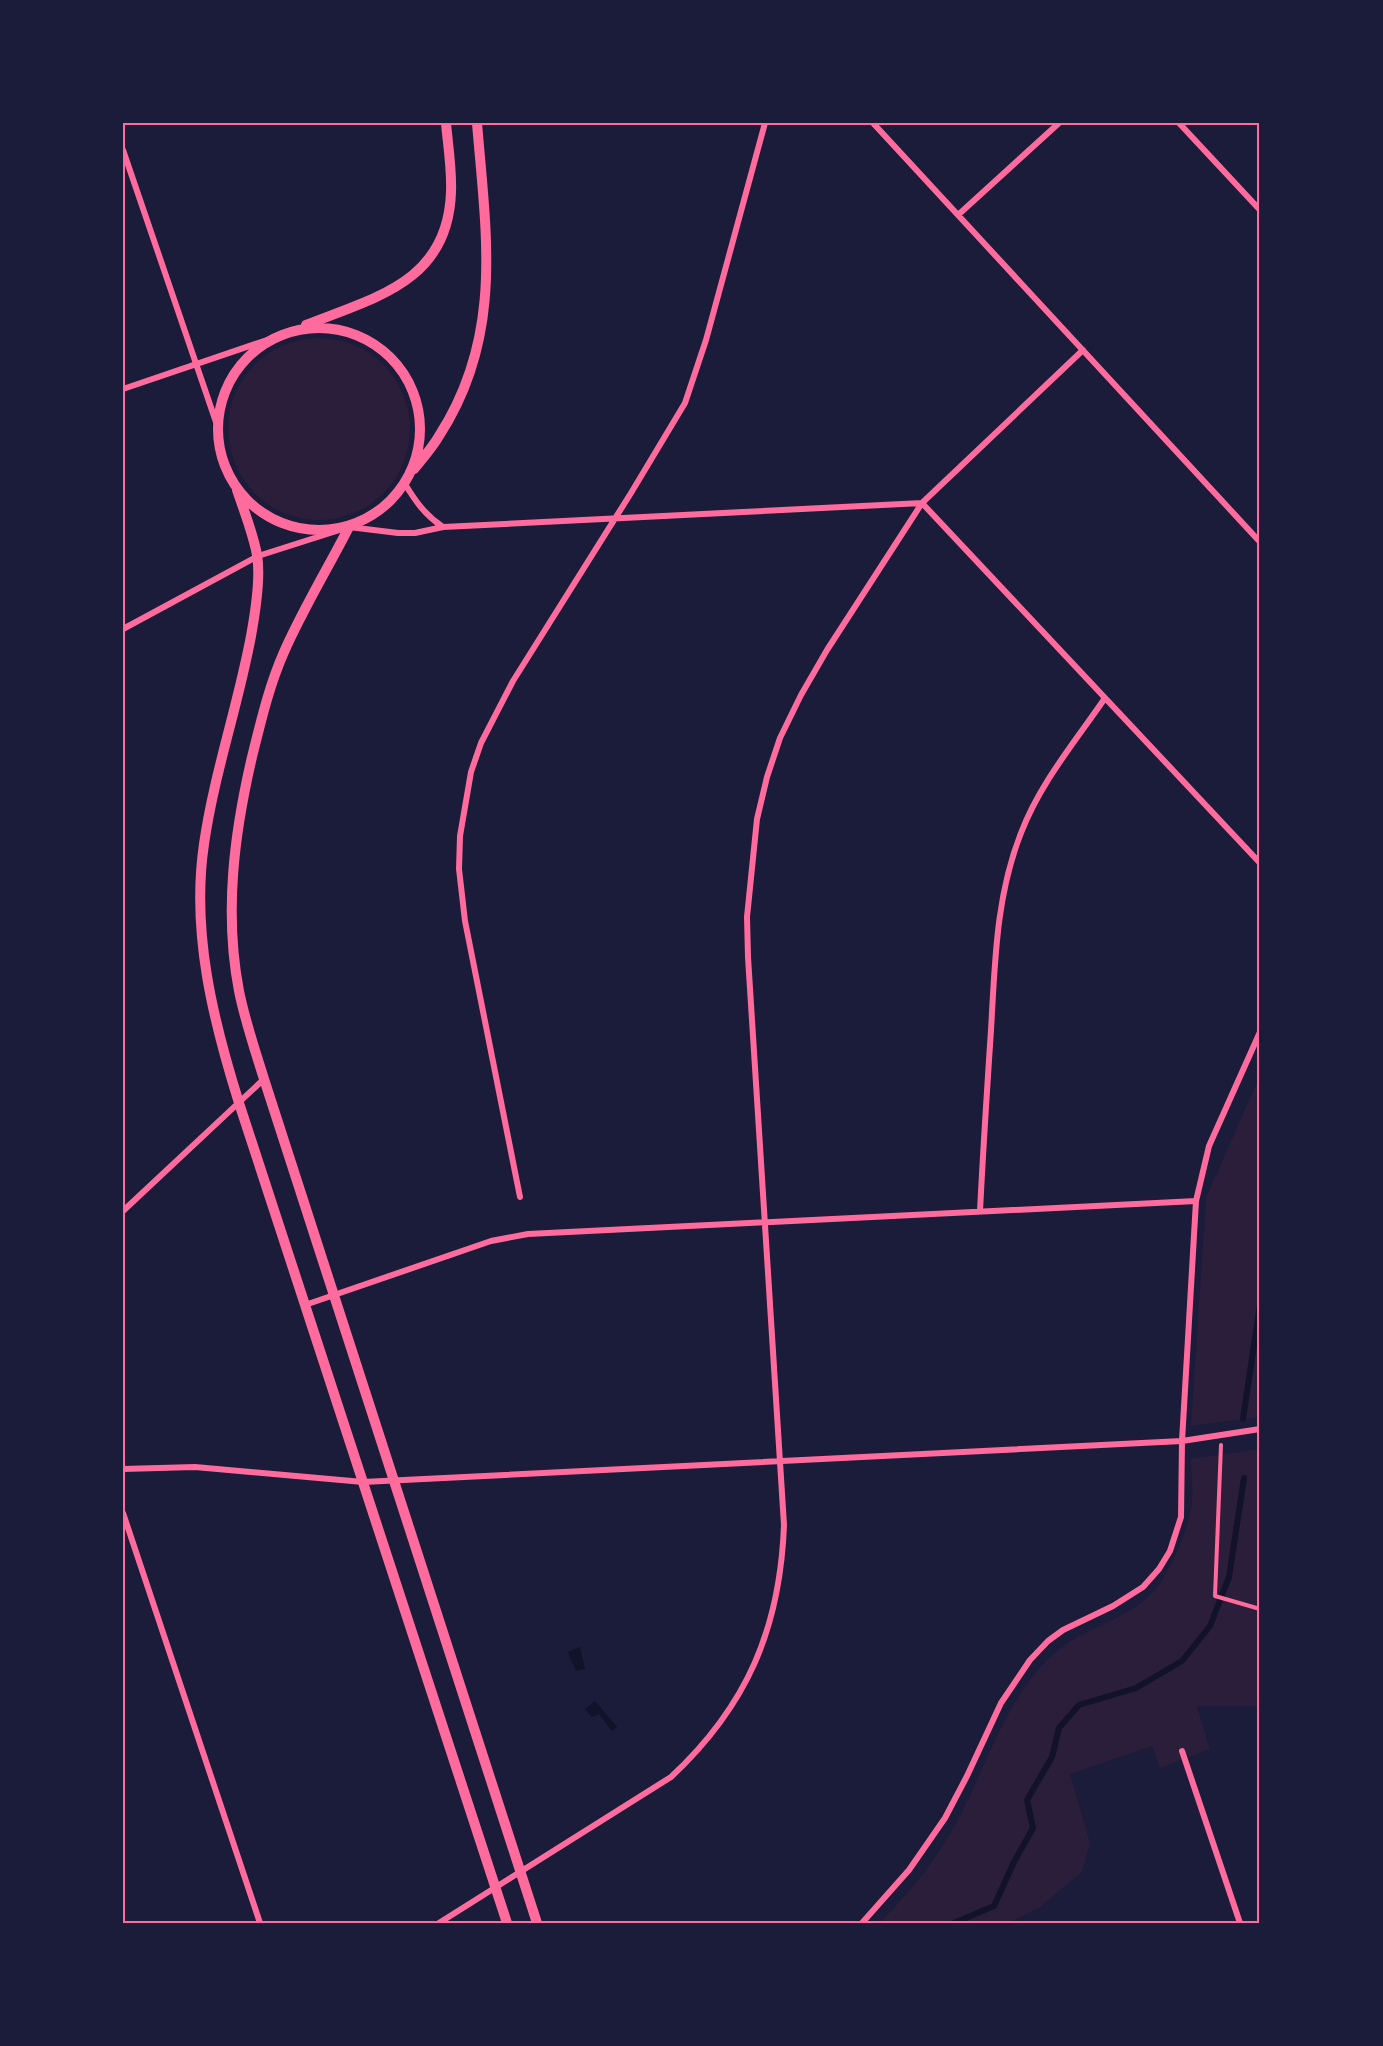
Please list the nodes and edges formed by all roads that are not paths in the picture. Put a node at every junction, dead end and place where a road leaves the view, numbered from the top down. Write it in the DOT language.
graph roads {
  1 [pos="447,123"];
  2 [pos="477,123"];
  3 [pos="765,123"];
  4 [pos="873,123"];
  5 [pos="1059,123"];
  6 [pos="1179,123"];
  7 [pos="123,150"];
  8 [pos="1260,210"];
  9 [pos="958,215"];
  10 [pos="295,329"];
  11 [pos="270,339"];
  12 [pos="1083,350"];
  13 [pos="195,364"];
  14 [pos="123,389"];
  15 [pos="217,425"];
  16 [pos="411,474"];
  17 [pos="405,484"];
  18 [pos="237,490"];
  19 [pos="922,503"];
  20 [pos="615,519"];
  21 [pos="349,527"];
  22 [pos="442,527"];
  23 [pos="1260,542"];
  24 [pos="258,556"];
  25 [pos="123,629"];
  26 [pos="1105,698"];
  27 [pos="1260,863"];
  28 [pos="1260,1032"];
  29 [pos="264,1079"];
  30 [pos="239,1103"];
  31 [pos="520,1197"];
  32 [pos="1196,1201"];
  33 [pos="123,1211"];
  34 [pos="980,1211"];
  35 [pos="765,1222"];
  36 [pos="334,1295"];
  37 [pos="305,1305"];
  38 [pos="1260,1429"];
  39 [pos="1182,1441"];
  40 [pos="781,1461"];
  41 [pos="123,1469"];
  42 [pos="395,1480"];
  43 [pos="363,1482"];
  44 [pos="123,1513"];
  45 [pos="1182,1751"];
  46 [pos="520,1872"];
  47 [pos="495,1888"];
  48 [pos="260,1923"];
  49 [pos="439,1923"];
  50 [pos="507,1923"];
  51 [pos="537,1923"];
  52 [pos="862,1923"];
  53 [pos="1240,1923"];
  1 -- 10 [label="street"];
  2 -- 16 [label="street"];
  3 -- 20 [label="street"];
  4 -- 9 [label="street"];
  5 -- 9 [label="street"];
  6 -- 8 [label="street"];
  7 -- 13 [label="street"];
  9 -- 12 [label="street"];
  10 -- 11 [label="street"];
  10 -- 16 [label="street"];
  11 -- 13 [label="street"];
  11 -- 15 [label="street"];
  12 -- 19 [label="street"];
  12 -- 23 [label="street"];
  13 -- 14 [label="street"];
  13 -- 15 [label="street"];
  15 -- 18 [label="street"];
  16 -- 17 [label="street"];
  17 -- 21 [label="street"];
  17 -- 22 [label="street"];
  18 -- 21 [label="street"];
  18 -- 24 [label="street"];
  19 -- 20 [label="street"];
  19 -- 26 [label="street"];
  19 -- 35 [label="street"];
  20 -- 22 [label="street"];
  20 -- 31 [label="street"];
  21 -- 22 [label="street"];
  21 -- 24 [label="street"];
  21 -- 29 [label="street"];
  24 -- 25 [label="street"];
  24 -- 30 [label="street"];
  26 -- 27 [label="street"];
  26 -- 34 [label="street"];
  28 -- 32 [label="street"];
  29 -- 30 [label="street"];
  29 -- 36 [label="street"];
  30 -- 33 [label="street"];
  30 -- 37 [label="street"];
  32 -- 34 [label="street"];
  32 -- 39 [label="street"];
  34 -- 35 [label="street"];
  35 -- 36 [label="street"];
  35 -- 40 [label="street"];
  36 -- 37 [label="street"];
  36 -- 42 [label="street"];
  37 -- 43 [label="street"];
  38 -- 39 [label="street"];
  39 -- 40 [label="street"];
  39 -- 52 [label="street"];
  40 -- 42 [label="street"];
  40 -- 46 [label="street"];
  41 -- 43 [label="street"];
  42 -- 43 [label="street"];
  42 -- 46 [label="street"];
  43 -- 47 [label="street"];
  44 -- 48 [label="street"];
  45 -- 53 [label="street"];
  46 -- 47 [label="street"];
  46 -- 51 [label="street"];
  47 -- 49 [label="street"];
  47 -- 50 [label="street"];
}
